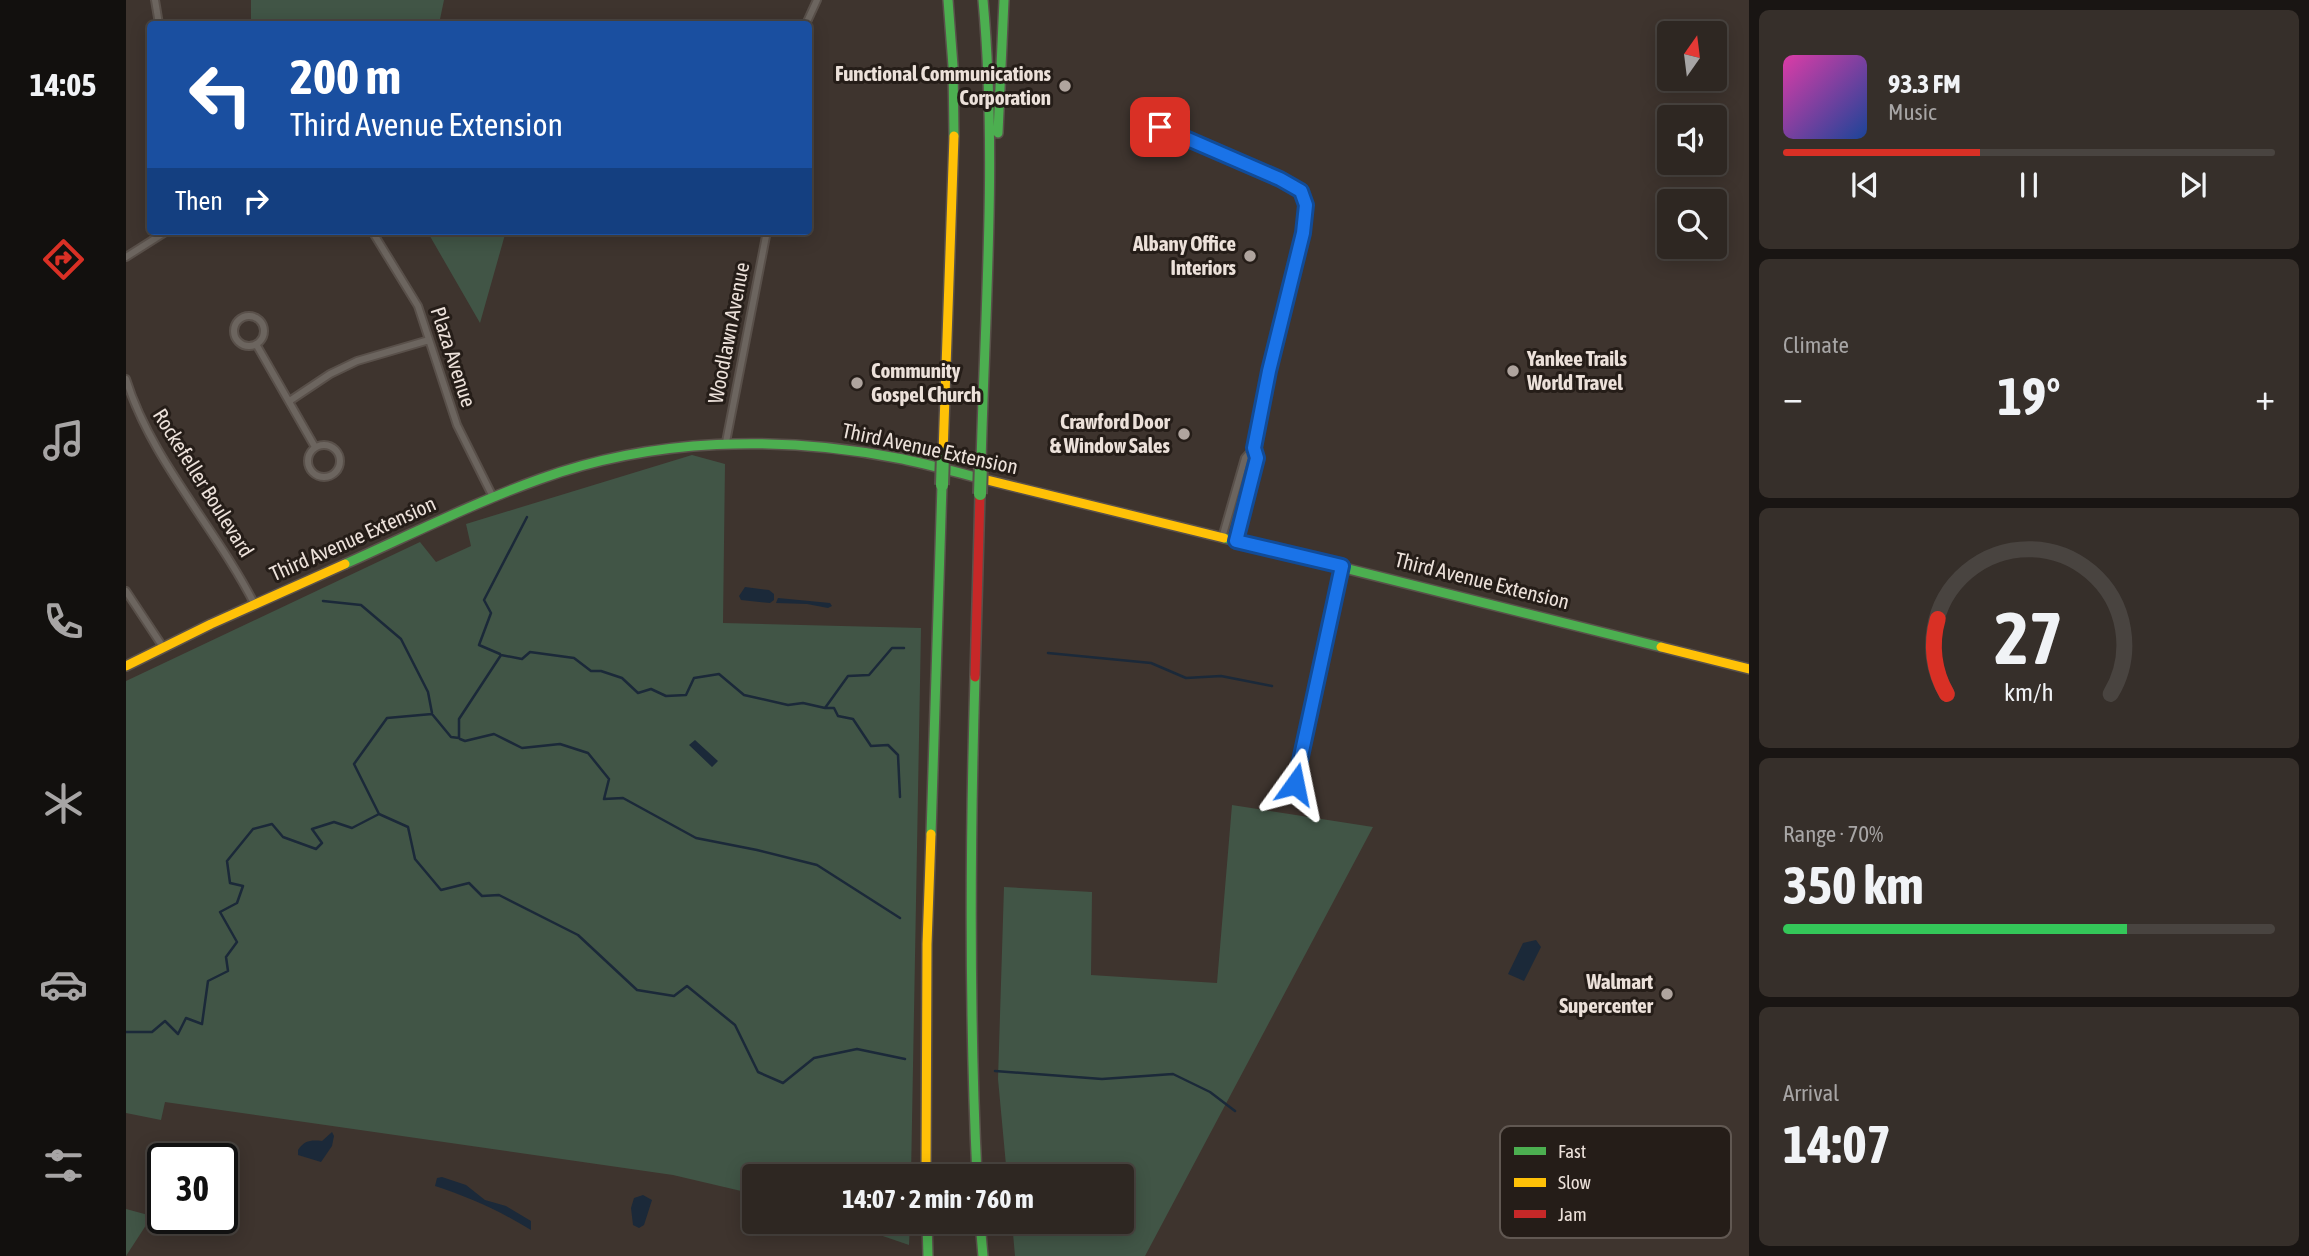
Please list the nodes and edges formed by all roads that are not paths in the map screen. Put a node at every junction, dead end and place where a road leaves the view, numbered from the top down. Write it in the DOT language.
graph roads {
  1 [pos="155,0"];
  2 [pos="817,0"];
  3 [pos="948,0"];
  4 [pos="983,0"];
  5 [pos="1004,0"];
  6 [pos="158,21"];
  7 [pos="807,21"];
  8 [pos="1146,133"];
  9 [pos="988,216"];
  10 [pos="161,235"];
  11 [pos="374,235"];
  12 [pos="766,235"];
  13 [pos="126,257"];
  14 [pos="429,340"];
  15 [pos="256,344"];
  16 [pos="126,379"];
  17 [pos="291,400"];
  18 [pos="129,401"];
  19 [pos="726,442"];
  20 [pos="315,447"];
  21 [pos="1254,448"];
  22 [pos="493,497"];
  23 [pos="1222,538"];
  24 [pos="1236,541"];
  25 [pos="1342,566"];
  26 [pos="126,591"];
  27 [pos="255,604"];
  28 [pos="163,647"];
  29 [pos="126,666"];
  30 [pos="1749,669"];
  31 [pos="1295,784"];
  32 [pos="926,1164"];
  33 [pos="976,1164"];
  34 [pos="927,1234"];
  35 [pos="981,1234"];
  36 [pos="928,1256"];
  37 [pos="983,1256"];
  1 -- 6 [label="street"];
  2 -- 7 [label="street"];
  3 -- 32 [label="main road, bridge"];
  4 -- 9 [label="main road"];
  5 -- 9 [label="main road"];
  8 -- 21 [label="street"];
  9 -- 33 [label="main road, bridge"];
  10 -- 13 [label="street"];
  11 -- 14 [label="street, Plaza Avenue"];
  12 -- 19 [label="street, Woodlawn Avenue"];
  14 -- 17 [label="street"];
  14 -- 22 [label="street, Plaza Avenue"];
  15 -- 15 [label="street"];
  15 -- 17 [label="street"];
  16 -- 18 [label="street, Rockefeller Boulevard"];
  17 -- 20 [label="street"];
  18 -- 27 [label="street, Rockefeller Boulevard"];
  19 -- 22 [label="main road, Third Avenue Extension"];
  19 -- 23 [label="main road, Third Avenue Extension"];
  20 -- 20 [label="street"];
  21 -- 23 [label="street"];
  21 -- 24 [label="street"];
  22 -- 27 [label="main road, Third Avenue Extension"];
  23 -- 24 [label="main road, Third Avenue Extension"];
  24 -- 25 [label="main road, Third Avenue Extension"];
  25 -- 30 [label="main road, Third Avenue Extension"];
  25 -- 31 [label="street"];
  26 -- 28 [label="street"];
  27 -- 28 [label="main road, Third Avenue Extension"];
  28 -- 29 [label="main road, Third Avenue Extension"];
  34 -- 36 [label="main road"];
  35 -- 37 [label="main road"];
}
